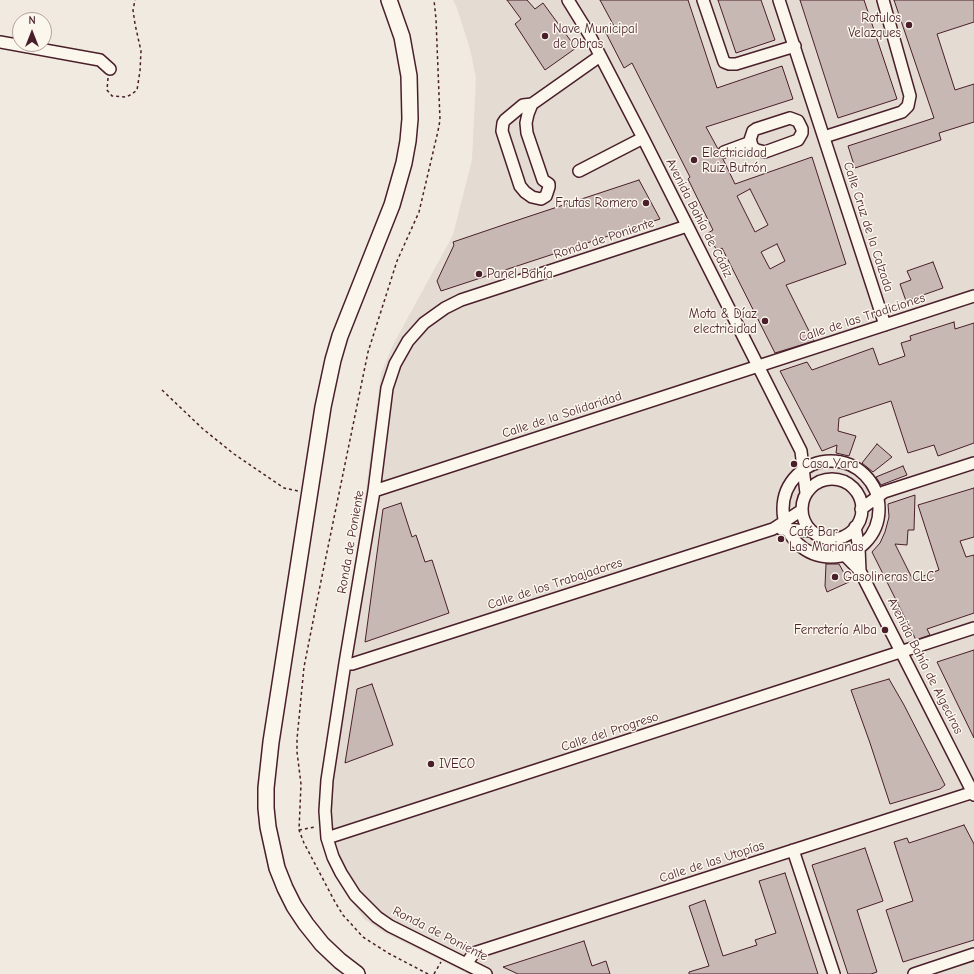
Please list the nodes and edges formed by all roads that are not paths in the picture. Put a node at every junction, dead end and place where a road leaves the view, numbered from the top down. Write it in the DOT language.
graph roads {
  1 [pos="389,0"];
  2 [pos="568,0"];
  3 [pos="703,0"];
  4 [pos="779,0"];
  5 [pos="883,0"];
  6 [pos="0,42"];
  7 [pos="795,46"];
  8 [pos="600,56"];
  9 [pos="110,69"];
  10 [pos="532,104"];
  11 [pos="819,121"];
  12 [pos="802,127"];
  13 [pos="824,137"];
  14 [pos="643,138"];
  15 [pos="751,142"];
  16 [pos="724,152"];
  17 [pos="579,171"];
  18 [pos="687,226"];
  19 [pos="974,296"];
  20 [pos="885,325"];
  21 [pos="758,366"];
  22 [pos="801,452"];
  23 [pos="815,463"];
  24 [pos="974,463"];
  25 [pos="802,470"];
  26 [pos="839,480"];
  27 [pos="853,488"];
  28 [pos="374,491"];
  29 [pos="806,493"];
  30 [pos="879,493"];
  31 [pos="861,509"];
  32 [pos="802,510"];
  33 [pos="786,526"];
  34 [pos="855,527"];
  35 [pos="811,531"];
  36 [pos="828,538"];
  37 [pos="859,548"];
  38 [pos="844,555"];
  39 [pos="860,571"];
  40 [pos="974,628"];
  41 [pos="902,652"];
  42 [pos="345,663"];
  43 [pos="973,793"];
  44 [pos="327,838"];
  45 [pos="793,850"];
  46 [pos="974,954"];
  47 [pos="466,964"];
  48 [pos="357,974"];
  49 [pos="486,974"];
  50 [pos="834,974"];
  51 [pos="914,974"];
  1 -- 48 [label="main road"];
  2 -- 8 [label="street, Avenida Bahía de Cádiz"];
  3 -- 7 [label="street"];
  4 -- 7 [label="street, Calle Cruz de la Calzada"];
  5 -- 13 [label="street"];
  6 -- 9 [label="street"];
  7 -- 11 [label="street, Calle Cruz de la Calzada"];
  8 -- 10 [label="street"];
  8 -- 14 [label="street, Avenida Bahía de Cádiz"];
  10 -- 10 [label="street"];
  11 -- 12 [label="street"];
  11 -- 13 [label="street, Calle Cruz de la Calzada"];
  12 -- 15 [label="street"];
  12 -- 15 [label="street"];
  13 -- 20 [label="street, Calle Cruz de la Calzada"];
  14 -- 17 [label="street"];
  14 -- 18 [label="street, Avenida Bahía de Cádiz"];
  15 -- 16 [label="street"];
  18 -- 21 [label="street, Avenida Bahía de Cádiz"];
  18 -- 28 [label="street, Ronda de Poniente"];
  19 -- 20 [label="street, Calle de las Tradiciones"];
  20 -- 21 [label="street, Calle de las Tradiciones"];
  21 -- 22 [label="street, Avenida Bahía de Cádiz"];
  21 -- 28 [label="street, Calle de la Solidaridad"];
  22 -- 23 [label="street, Avenida Bahía de Cádiz"];
  22 -- 25 [label="street, Avenida Bahía de Cádiz"];
  23 -- 25 [label="street"];
  23 -- 26 [label="street, Avenida Bahía de Cádiz"];
  23 -- 30 [label="street"];
  24 -- 30 [label="street"];
  25 -- 29 [label="street, Avenida Bahía de Cádiz"];
  25 -- 33 [label="street"];
  26 -- 27 [label="street"];
  26 -- 29 [label="street"];
  27 -- 30 [label="street"];
  27 -- 31 [label="street"];
  28 -- 42 [label="street, Ronda de Poniente"];
  29 -- 32 [label="street"];
  30 -- 31 [label="street"];
  30 -- 37 [label="street"];
  31 -- 34 [label="street"];
  32 -- 33 [label="street"];
  32 -- 35 [label="street"];
  33 -- 35 [label="street, Calle de los Trabajadores"];
  33 -- 38 [label="street"];
  33 -- 42 [label="street, Calle de los Trabajadores"];
  34 -- 36 [label="street"];
  34 -- 37 [label="street, Avenida Bahía de Algeciras"];
  35 -- 36 [label="street"];
  36 -- 38 [label="street, Avenida Bahía de Algeciras"];
  37 -- 38 [label="street"];
  37 -- 39 [label="street, Avenida Bahía de Algeciras"];
  38 -- 39 [label="street, Avenida Bahía de Algeciras"];
  39 -- 41 [label="street, Avenida Bahía de Algeciras"];
  40 -- 41 [label="street, Calle del Progreso"];
  41 -- 43 [label="street, Avenida Bahía de Algeciras"];
  41 -- 44 [label="street, Calle del Progreso"];
  42 -- 44 [label="street, Ronda de Poniente"];
  43 -- 45 [label="street, Calle de las Utopías"];
  44 -- 47 [label="street, Ronda de Poniente"];
  45 -- 47 [label="street, Calle de las Utopías"];
  45 -- 50 [label="street"];
  46 -- 51 [label="street"];
  47 -- 49 [label="street, Ronda de Poniente"];
}
